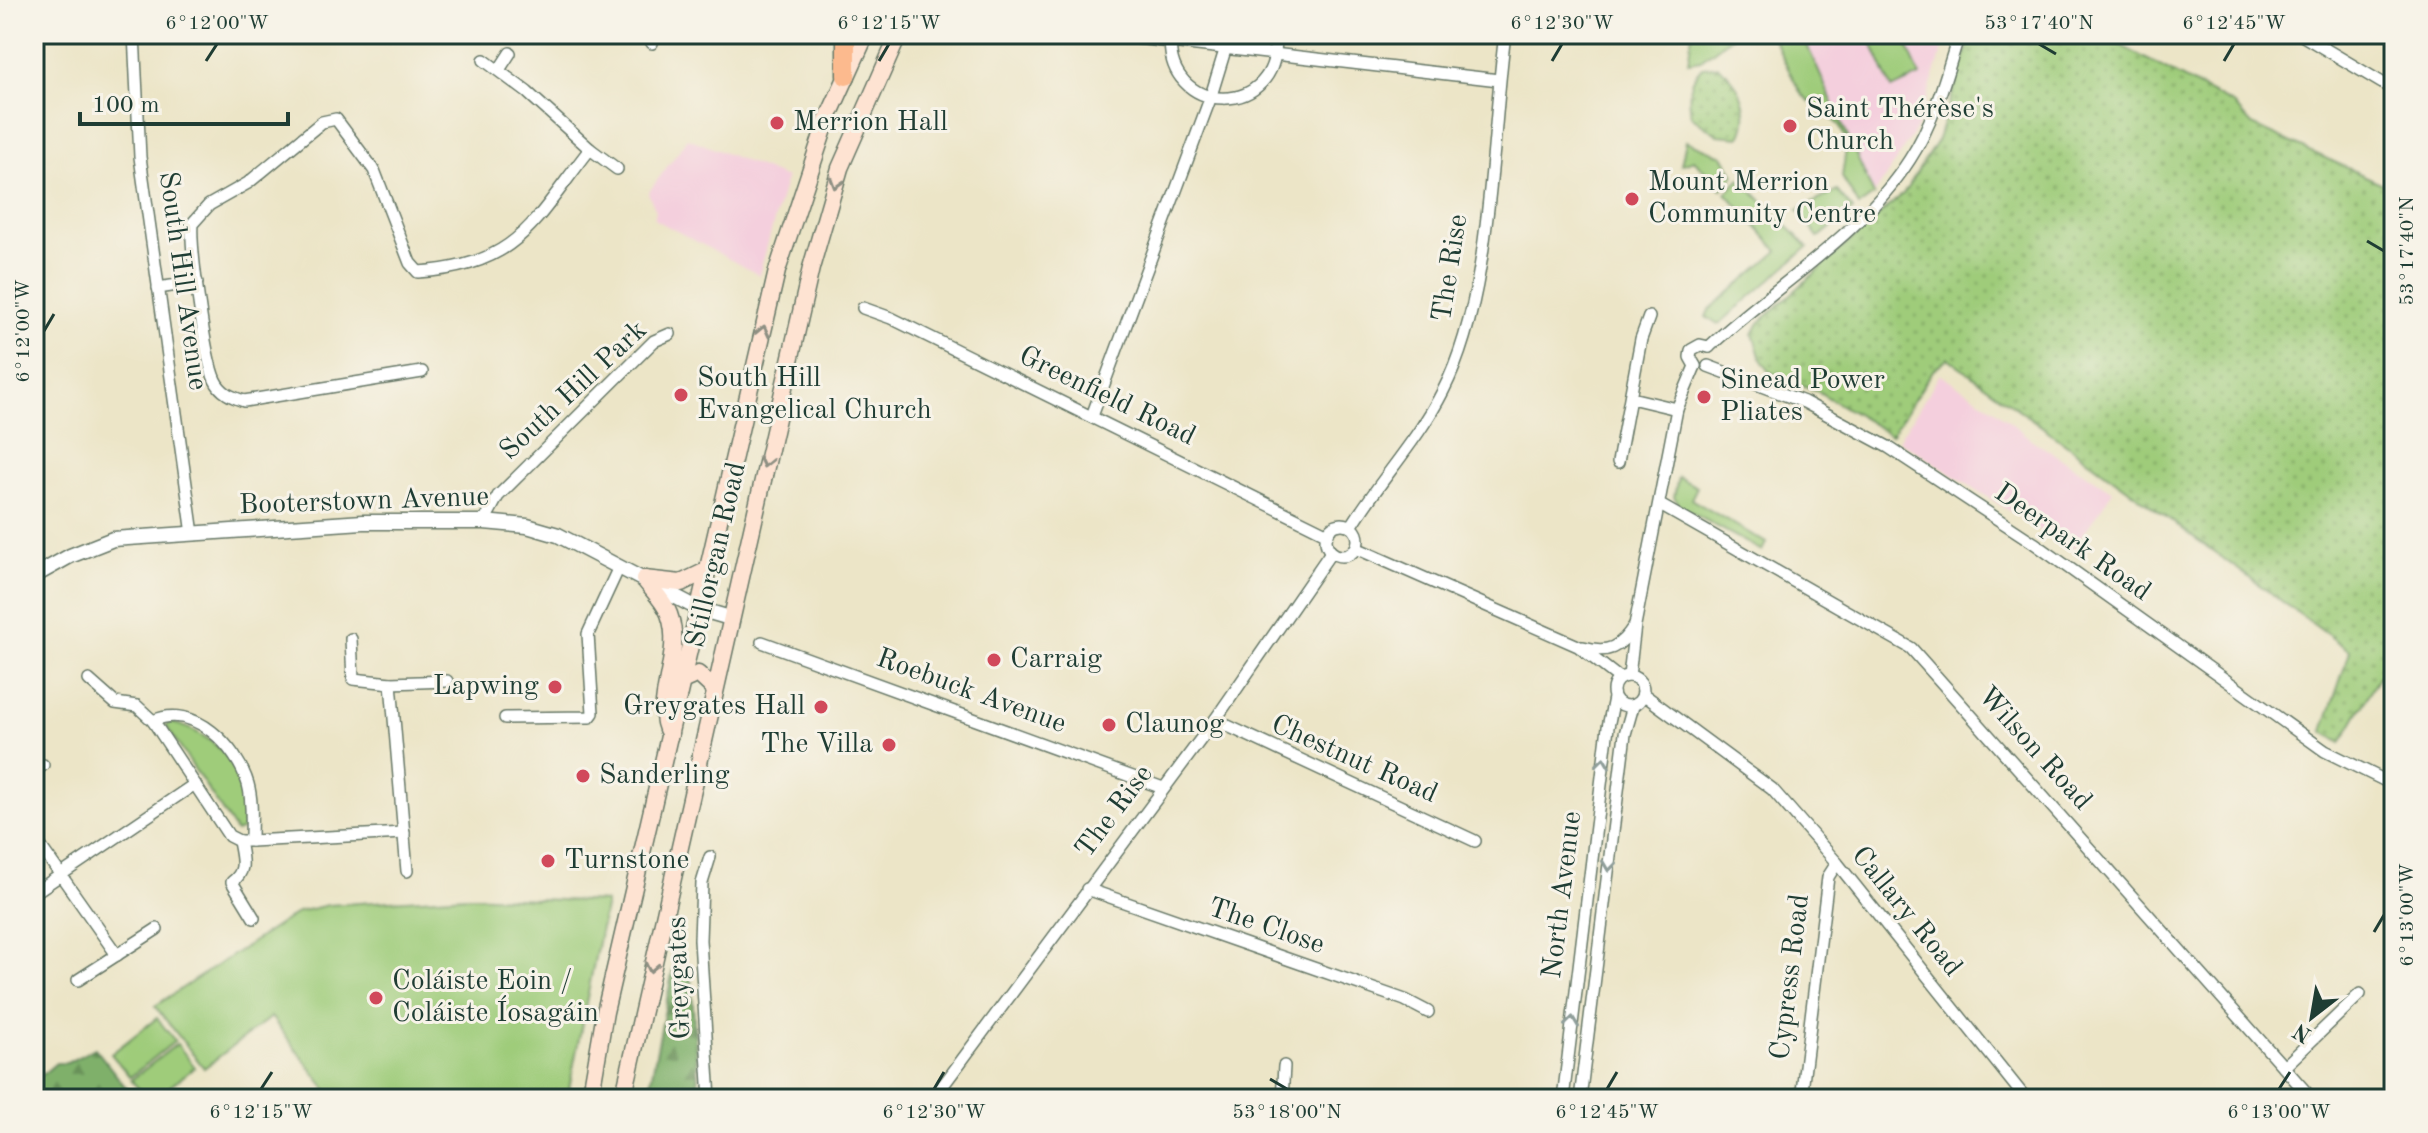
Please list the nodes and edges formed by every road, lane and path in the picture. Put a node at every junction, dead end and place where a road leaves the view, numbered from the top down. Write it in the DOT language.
graph roads {
  1 [pos="134,34"];
  2 [pos="846,34"];
  3 [pos="868,34"];
  4 [pos="899,34"];
  5 [pos="1101,34"];
  6 [pos="1230,34"];
  7 [pos="1275,34"];
  8 [pos="1505,34"];
  9 [pos="1959,34"];
  10 [pos="2300,34"];
  11 [pos="1170,38"];
  12 [pos="1227,49"];
  13 [pos="510,53"];
  14 [pos="1275,54"];
  15 [pos="484,60"];
  16 [pos="499,70"];
  17 [pos="846,76"];
  18 [pos="1499,80"];
  19 [pos="2394,90"];
  20 [pos="1210,99"];
  21 [pos="590,149"];
  22 [pos="617,169"];
  23 [pos="197,282"];
  24 [pos="158,288"];
  25 [pos="863,308"];
  26 [pos="1649,317"];
  27 [pos="670,334"];
  28 [pos="1709,347"];
  29 [pos="1695,366"];
  30 [pos="1708,366"];
  31 [pos="422,372"];
  32 [pos="1631,398"];
  33 [pos="1677,409"];
  34 [pos="1092,416"];
  35 [pos="1618,462"];
  36 [pos="1660,505"];
  37 [pos="484,522"];
  38 [pos="1351,527"];
  39 [pos="193,534"];
  40 [pos="1328,534"];
  41 [pos="1356,548"];
  42 [pos="1331,552"];
  43 [pos="619,567"];
  44 [pos="708,570"];
  45 [pos="34,576"];
  46 [pos="644,579"];
  47 [pos="699,609"];
  48 [pos="730,618"];
  49 [pos="1635,625"];
  50 [pos="351,639"];
  51 [pos="762,642"];
  52 [pos="1578,646"];
  53 [pos="1624,677"];
  54 [pos="89,680"];
  55 [pos="447,681"];
  56 [pos="682,681"];
  57 [pos="391,683"];
  58 [pos="714,689"];
  59 [pos="1643,694"];
  60 [pos="1614,698"];
  61 [pos="1633,706"];
  62 [pos="505,718"];
  63 [pos="1215,720"];
  64 [pos="153,721"];
  65 [pos="670,735"];
  66 [pos="195,784"];
  67 [pos="2394,785"];
  68 [pos="1163,788"];
  69 [pos="404,833"];
  70 [pos="34,837"];
  71 [pos="245,841"];
  72 [pos="1475,841"];
  73 [pos="710,857"];
  74 [pos="1837,863"];
  75 [pos="407,871"];
  76 [pos="61,875"];
  77 [pos="1087,889"];
  78 [pos="34,893"];
  79 [pos="254,918"];
  80 [pos="157,929"];
  81 [pos="117,955"];
  82 [pos="78,980"];
  83 [pos="2360,994"];
  84 [pos="1428,1012"];
  85 [pos="1284,1066"];
  86 [pos="2284,1067"];
  87 [pos="590,1099"];
  88 [pos="623,1099"];
  89 [pos="710,1099"];
  90 [pos="933,1099"];
  91 [pos="1282,1099"];
  92 [pos="1563,1099"];
  93 [pos="1580,1099"];
  94 [pos="1801,1099"];
  95 [pos="2026,1099"];
  96 [pos="2312,1099"];
  1 -- 24 [label="street, South Hill Avenue"];
  2 -- 17 [label="highway"];
  3 -- 17 [label="main road, Stillorgan Road"];
  4 -- 48 [label="main road, Stillorgan Road, one-way"];
  5 -- 11 [label="street"];
  6 -- 12 [label="street"];
  7 -- 14 [label="street"];
  8 -- 18 [label="street, The Rise"];
  9 -- 28 [label="street"];
  10 -- 19 [label="street"];
  11 -- 12 [label="street"];
  11 -- 20 [label="street"];
  12 -- 14 [label="street"];
  12 -- 20 [label="street"];
  13 -- 16 [label="street"];
  14 -- 18 [label="street"];
  14 -- 20 [label="street"];
  15 -- 16 [label="street"];
  16 -- 21 [label="street"];
  44 -- 17 [label="main road, Stillorgan Road, one-way"];
  18 -- 38 [label="street, The Rise"];
  20 -- 34 [label="street"];
  21 -- 22 [label="street"];
  21 -- 23 [label="street"];
  23 -- 24 [label="street"];
  23 -- 31 [label="street"];
  24 -- 39 [label="street, South Hill Avenue"];
  25 -- 34 [label="street, Greenfield Road"];
  26 -- 32 [label="street"];
  27 -- 37 [label="street, South Hill Park"];
  28 -- 29 [label="street"];
  28 -- 30 [label="street"];
  29 -- 30 [label="street"];
  29 -- 33 [label="street"];
  30 -- 67 [label="street, Deerpark Road"];
  32 -- 33 [label="street"];
  32 -- 35 [label="street"];
  33 -- 36 [label="street"];
  34 -- 40 [label="street, Greenfield Road"];
  36 -- 49 [label="street"];
  36 -- 86 [label="street, Wilson Road"];
  37 -- 39 [label="street, Booterstown Avenue"];
  37 -- 43 [label="street, Booterstown Avenue"];
  38 -- 40 [label="street"];
  38 -- 41 [label="street"];
  39 -- 45 [label="street, Booterstown Avenue"];
  40 -- 42 [label="street"];
  41 -- 42 [label="street"];
  41 -- 52 [label="street"];
  42 -- 63 [label="street, The Rise"];
  43 -- 46 [label="street, Booterstown Avenue"];
  43 -- 62 [label="street"];
  44 -- 46 [label="main road"];
  44 -- 47 [label="main road, Stillorgan Road"];
  46 -- 47 [label="street, Booterstown Avenue"];
  46 -- 65 [label="main road"];
  47 -- 48 [label="street, Booterstown Avenue"];
  47 -- 56 [label="main road, Stillorgan Road"];
  48 -- 58 [label="main road, Stillorgan Road"];
  49 -- 52 [label="street"];
  49 -- 53 [label="street"];
  50 -- 57 [label="street"];
  51 -- 68 [label="street, Roebuck Avenue"];
  52 -- 53 [label="street"];
  53 -- 59 [label="street"];
  53 -- 60 [label="street"];
  54 -- 64 [label="street"];
  55 -- 57 [label="street"];
  56 -- 58 [label="main road"];
  56 -- 65 [label="main road, Stillorgan Road"];
  57 -- 69 [label="street"];
  58 -- 88 [label="main road, Stillorgan Road, one-way"];
  59 -- 61 [label="street"];
  59 -- 74 [label="street, Callary Road"];
  60 -- 61 [label="street"];
  92 -- 60 [label="street, North Avenue, one-way"];
  61 -- 93 [label="street, North Avenue, one-way"];
  63 -- 68 [label="street, The Rise"];
  63 -- 72 [label="street, Chestnut Road"];
  64 -- 66 [label="street"];
  64 -- 71 [label="street"];
  65 -- 87 [label="main road, Stillorgan Road"];
  66 -- 71 [label="street"];
  66 -- 76 [label="street"];
  68 -- 77 [label="street, The Rise"];
  69 -- 71 [label="street"];
  69 -- 75 [label="street"];
  70 -- 76 [label="street"];
  71 -- 79 [label="street"];
  73 -- 89 [label="street, Greygates"];
  74 -- 94 [label="street, Cypress Road"];
  74 -- 95 [label="street, Callary Road"];
  76 -- 78 [label="street"];
  76 -- 81 [label="street"];
  77 -- 84 [label="street, The Close"];
  77 -- 90 [label="street, The Rise"];
  80 -- 81 [label="street"];
  81 -- 82 [label="street"];
  83 -- 86 [label="street"];
  85 -- 91 [label="street"];
  86 -- 96 [label="street, Wilson Road"];
}
